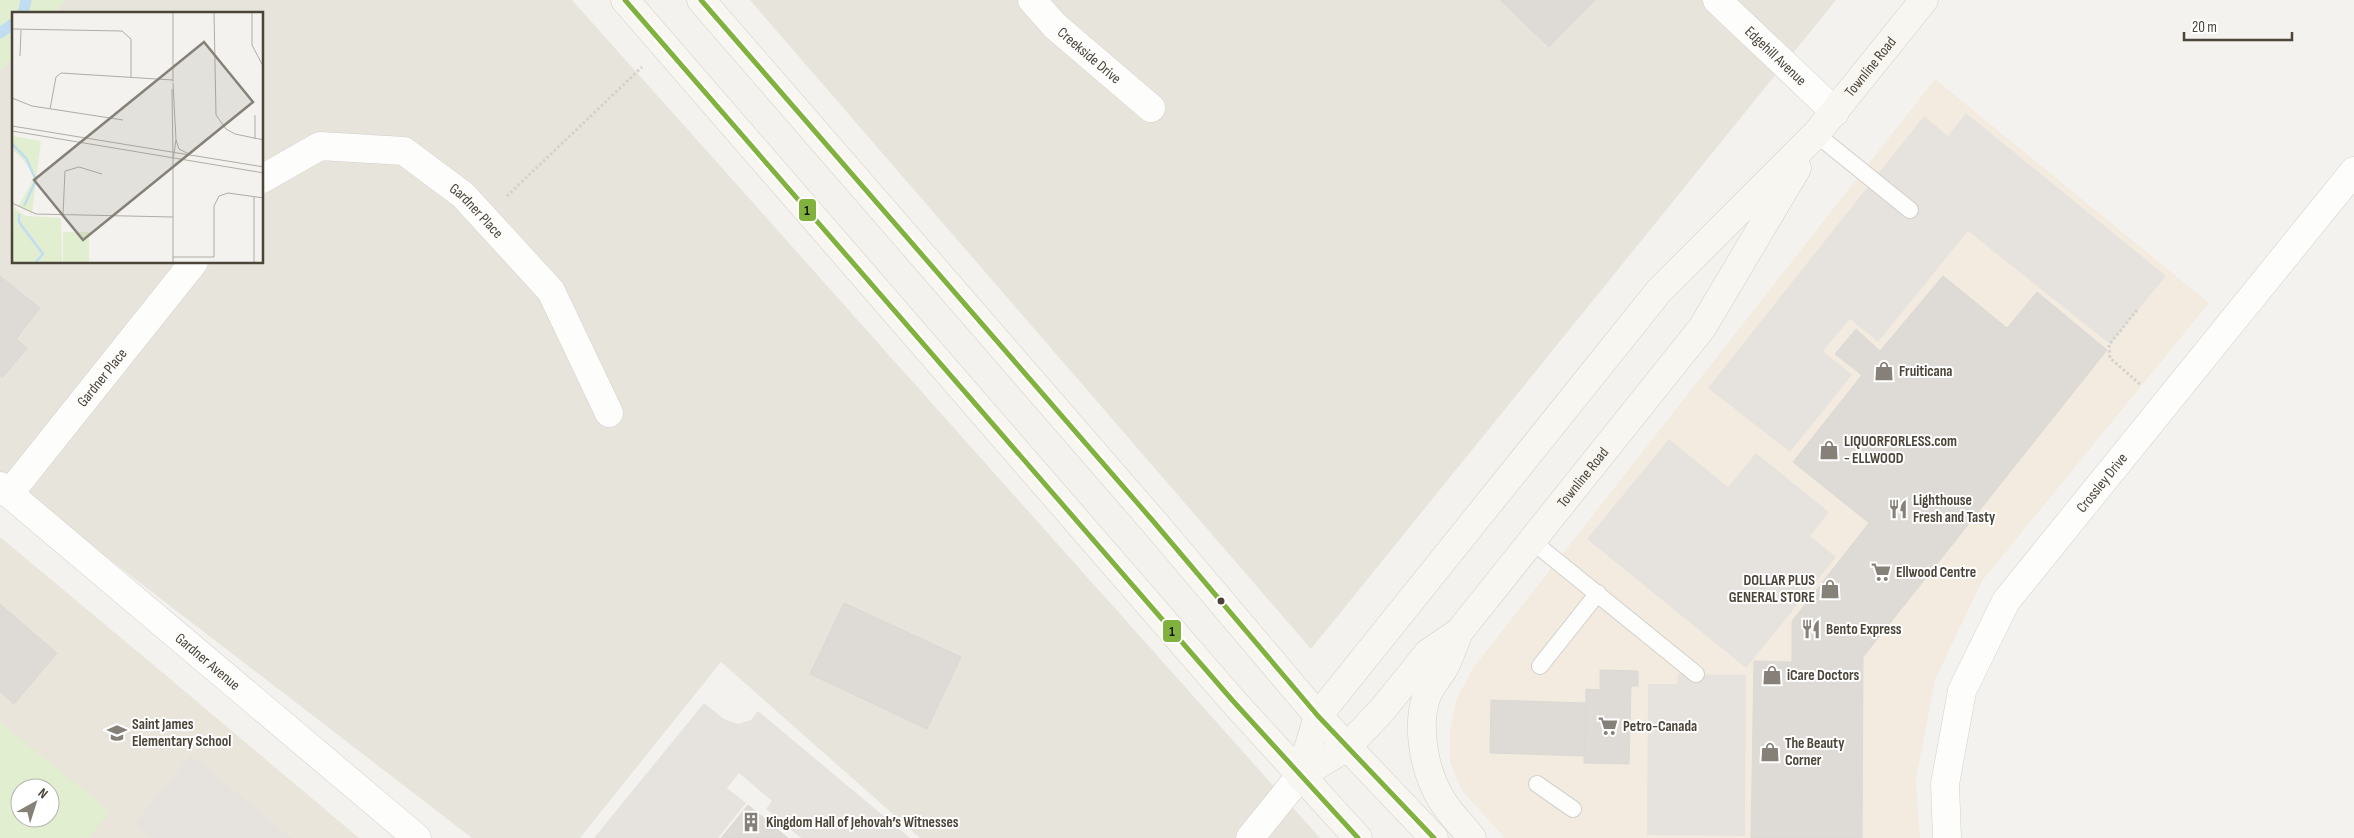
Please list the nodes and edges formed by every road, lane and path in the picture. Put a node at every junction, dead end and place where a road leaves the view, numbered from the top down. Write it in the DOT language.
graph roads {
  1 [pos="624,0"];
  2 [pos="701,0"];
  3 [pos="1032,0"];
  4 [pos="1718,0"];
  5 [pos="1924,0"];
  6 [pos="664,46"];
  7 [pos="1151,108"];
  8 [pos="1835,112"];
  9 [pos="1816,134"];
  10 [pos="2354,171"];
  11 [pos="264,178"];
  12 [pos="1910,210"];
  13 [pos="484,217"];
  14 [pos="192,264"];
  15 [pos="2137,310"];
  16 [pos="2124,370"];
  17 [pos="609,414"];
  18 [pos="5,490"];
  19 [pos="1532,540"];
  20 [pos="1598,593"];
  21 [pos="1459,632"];
  22 [pos="1540,666"];
  23 [pos="1696,674"];
  24 [pos="1318,716"];
  25 [pos="1346,747"];
  26 [pos="1300,776"];
  27 [pos="1537,784"];
  28 [pos="1573,808"];
  29 [pos="417,838"];
  30 [pos="1250,838"];
  31 [pos="1358,838"];
  32 [pos="1434,838"];
  33 [pos="1472,838"];
  34 [pos="1946,838"];
  1 -- 6 [label="main road"];
  2 -- 24 [label="main road"];
  3 -- 7 [label="street, Creekside Drive"];
  4 -- 8 [label="street, Edgehill Avenue"];
  5 -- 8 [label="main road, Townline Road"];
  6 -- 13 [label="path"];
  6 -- 26 [label="main road"];
  8 -- 9 [label="main road, Townline Road"];
  9 -- 12 [label="lane"];
  9 -- 19 [label="main road, Townline Road"];
  9 -- 24 [label="main road, Townline Road"];
  10 -- 34 [label="street, Crossley Drive"];
  11 -- 13 [label="street, Gardner Place"];
  13 -- 17 [label="street, Gardner Place"];
  14 -- 18 [label="street, Gardner Place"];
  15 -- 16 [label="path"];
  18 -- 29 [label="street, Gardner Avenue"];
  19 -- 20 [label="lane"];
  19 -- 21 [label="main road, Townline Road"];
  20 -- 22 [label="lane"];
  20 -- 23 [label="lane"];
  21 -- 25 [label="main road, Townline Road"];
  21 -- 33 [label="main road"];
  24 -- 25 [label="main road"];
  24 -- 26 [label="main road, Townline Road"];
  25 -- 26 [label="main road, Townline Road"];
  25 -- 32 [label="main road"];
  26 -- 30 [label="street, Townline Road"];
  26 -- 31 [label="main road"];
  27 -- 28 [label="lane"];
}
